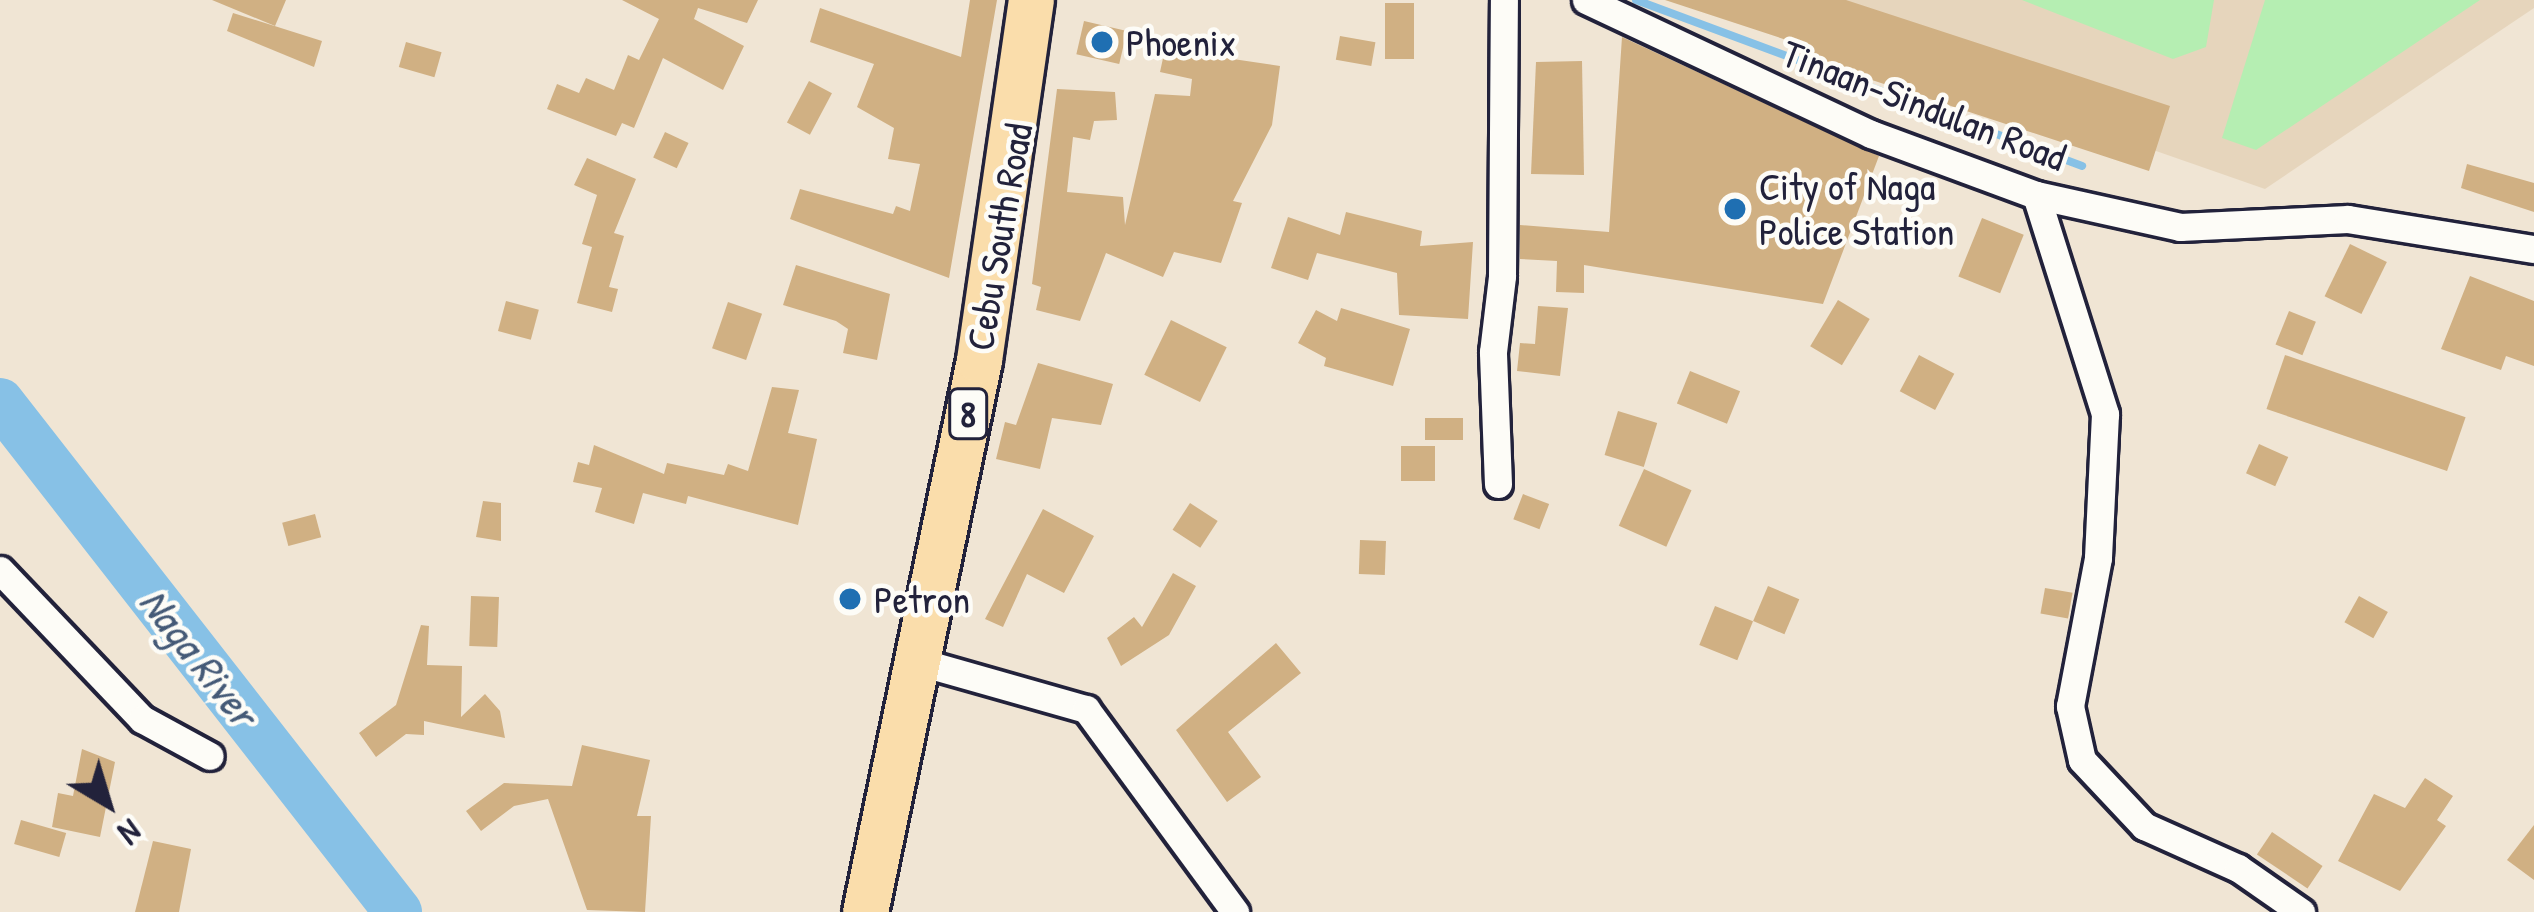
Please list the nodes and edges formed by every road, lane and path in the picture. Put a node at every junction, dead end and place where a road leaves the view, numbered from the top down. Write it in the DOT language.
graph roads {
  1 [pos="1031,0"];
  2 [pos="1504,0"];
  3 [pos="1586,0"];
  4 [pos="2036,195"];
  5 [pos="2534,249"];
  6 [pos="1498,484"];
  7 [pos="0,570"];
  8 [pos="916,661"];
  9 [pos="209,756"];
  10 [pos="881,824"];
  11 [pos="854,912"];
  12 [pos="865,912"];
  13 [pos="1235,912"];
  14 [pos="2301,912"];
  1 -- 8 [label="highway, Cebu South Road / 8"];
  2 -- 6 [label="street"];
  3 -- 4 [label="street, Tinaan-Sindulan Road"];
  4 -- 5 [label="street, Tinaan-Sindulan Road"];
  4 -- 14 [label="street"];
  7 -- 9 [label="street"];
  8 -- 10 [label="highway, Cebu South Road / 8"];
  8 -- 13 [label="street"];
  10 -- 11 [label="highway, Cebu South Road / 8"];
  10 -- 12 [label="highway, Cebu South Road / 8"];
}
